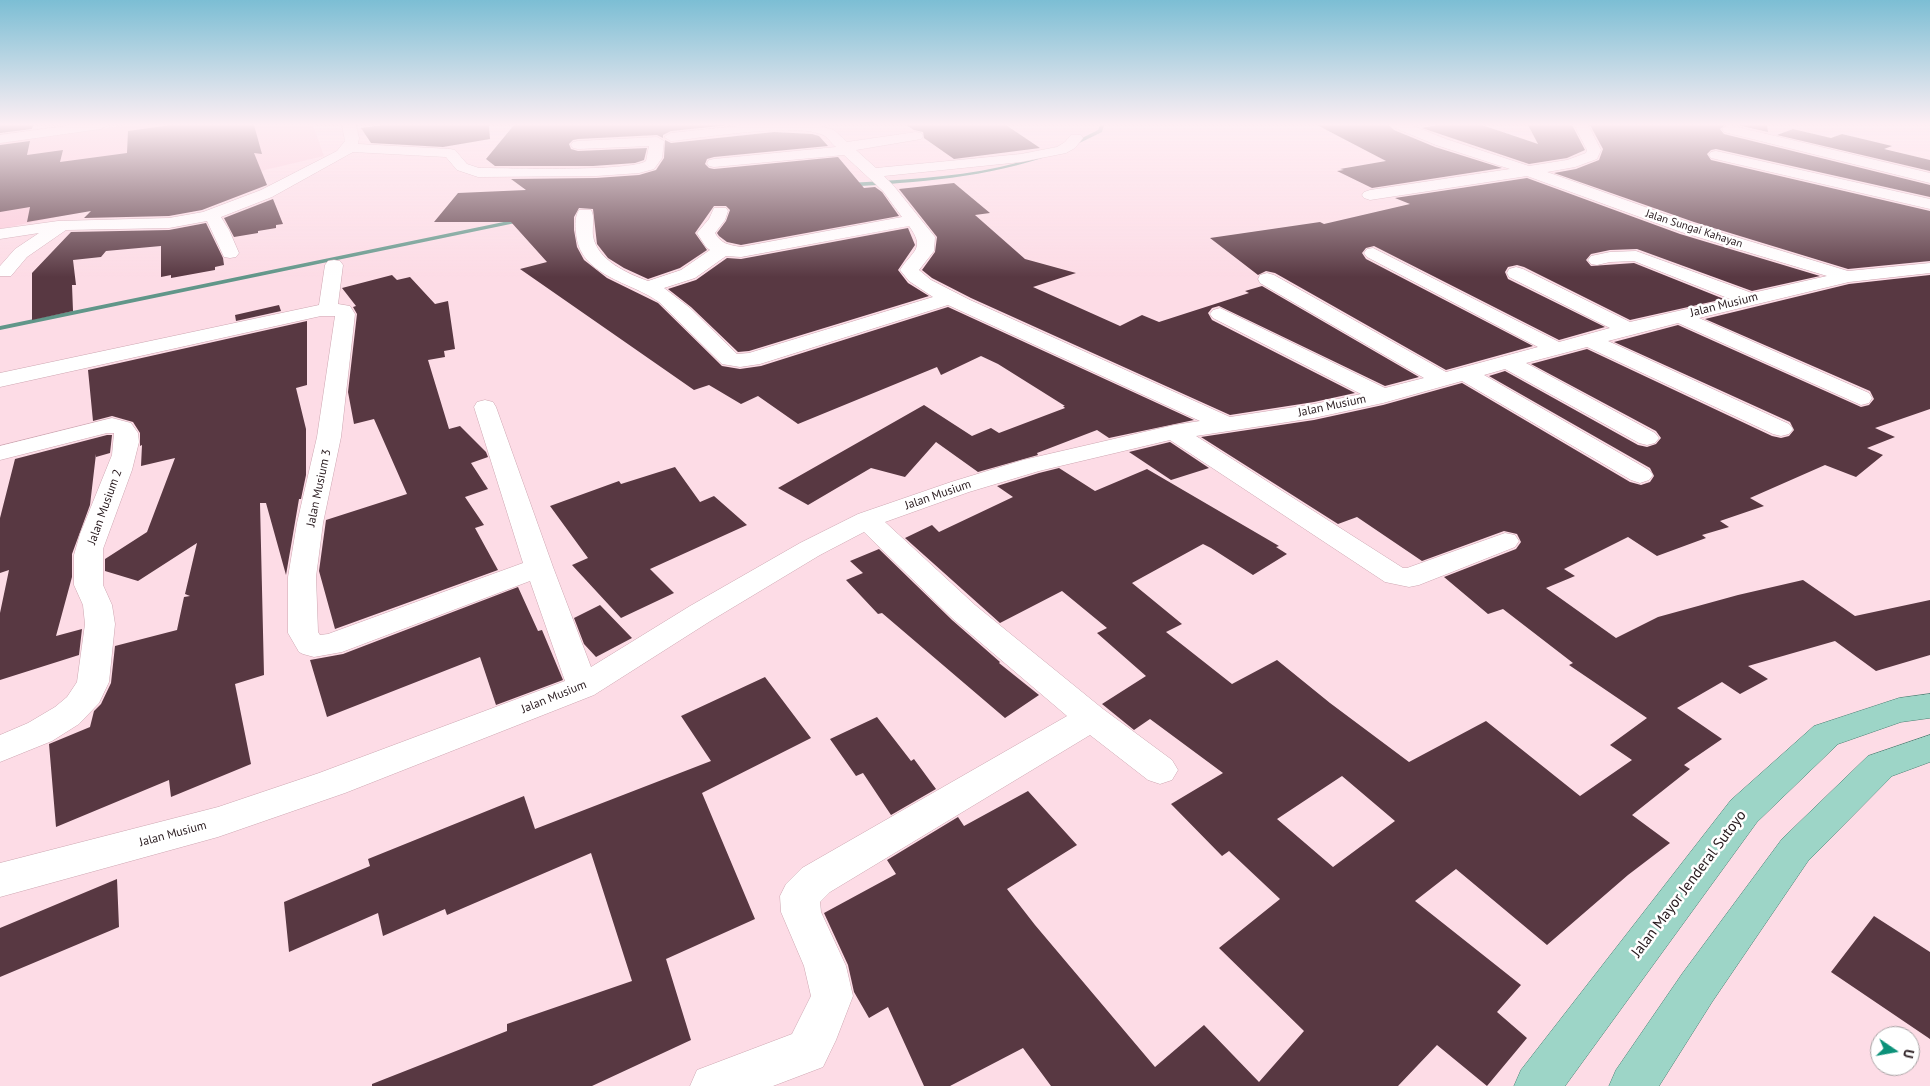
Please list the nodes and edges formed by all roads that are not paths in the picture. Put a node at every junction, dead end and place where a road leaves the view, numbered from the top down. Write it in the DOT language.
graph roads {
  1 [pos="298,176"];
  2 [pos="876,176"];
  3 [pos="908,176"];
  4 [pos="1497,176"];
  5 [pos="1541,176"];
  6 [pos="1806,176"];
  7 [pos="880,180"];
  8 [pos="1793,185"];
  9 [pos="1370,195"];
  10 [pos="1930,204"];
  11 [pos="1866,206"];
  12 [pos="720,211"];
  13 [pos="585,213"];
  14 [pos="212,216"];
  15 [pos="912,220"];
  16 [pos="62,225"];
  17 [pos="0,234"];
  18 [pos="722,250"];
  19 [pos="230,253"];
  20 [pos="1373,253"];
  21 [pos="1597,260"];
  22 [pos="334,265"];
  23 [pos="1930,268"];
  24 [pos="5,272"];
  25 [pos="1516,273"];
  26 [pos="1849,276"];
  27 [pos="1267,279"];
  28 [pos="650,287"];
  29 [pos="950,298"];
  30 [pos="1749,299"];
  31 [pos="328,309"];
  32 [pos="1220,314"];
  33 [pos="1679,316"];
  34 [pos="1628,329"];
  35 [pos="1590,340"];
  36 [pos="1557,349"];
  37 [pos="1508,362"];
  38 [pos="1453,376"];
  39 [pos="0,380"];
  40 [pos="1383,396"];
  41 [pos="1861,398"];
  42 [pos="485,407"];
  43 [pos="1230,425"];
  44 [pos="1781,430"];
  45 [pos="1174,432"];
  46 [pos="1647,438"];
  47 [pos="0,453"];
  48 [pos="1640,475"];
  49 [pos="867,520"];
  50 [pos="1505,540"];
  51 [pos="539,567"];
  52 [pos="583,687"];
  53 [pos="1930,706"];
  54 [pos="1091,718"];
  55 [pos="1930,748"];
  56 [pos="0,750"];
  57 [pos="1160,770"];
  58 [pos="0,880"];
  59 [pos="713,1086"];
  60 [pos="1537,1086"];
  61 [pos="1632,1086"];
  1 -- 14 [label="street"];
  2 -- 7 [label="street"];
  3 -- 7 [label="street"];
  4 -- 9 [label="street"];
  5 -- 26 [label="street, Jalan Sungai Kahayan"];
  6 -- 10 [label="street"];
  7 -- 15 [label="street"];
  8 -- 11 [label="street"];
  12 -- 18 [label="street"];
  13 -- 28 [label="street"];
  14 -- 16 [label="street"];
  14 -- 19 [label="street"];
  15 -- 18 [label="street"];
  15 -- 29 [label="street"];
  16 -- 17 [label="street"];
  16 -- 24 [label="street"];
  18 -- 28 [label="street"];
  20 -- 36 [label="street"];
  21 -- 30 [label="street"];
  22 -- 31 [label="street"];
  23 -- 26 [label="street, Jalan Musium"];
  25 -- 34 [label="street"];
  26 -- 30 [label="street, Jalan Musium"];
  27 -- 38 [label="street"];
  28 -- 29 [label="street"];
  29 -- 43 [label="street"];
  30 -- 33 [label="street, Jalan Musium"];
  31 -- 39 [label="street"];
  31 -- 51 [label="street, Jalan Musium 3"];
  32 -- 40 [label="street"];
  33 -- 34 [label="street, Jalan Musium"];
  33 -- 41 [label="street"];
  34 -- 35 [label="street, Jalan Musium"];
  35 -- 36 [label="street, Jalan Musium"];
  35 -- 44 [label="street"];
  36 -- 37 [label="street, Jalan Musium"];
  37 -- 38 [label="street, Jalan Musium"];
  37 -- 46 [label="street"];
  38 -- 40 [label="street, Jalan Musium"];
  38 -- 48 [label="street"];
  40 -- 43 [label="street, Jalan Musium"];
  42 -- 51 [label="street"];
  43 -- 45 [label="street, Jalan Musium"];
  45 -- 49 [label="street, Jalan Musium"];
  45 -- 50 [label="street"];
  47 -- 56 [label="street, Jalan Musium 2"];
  49 -- 52 [label="street, Jalan Musium"];
  49 -- 54 [label="street"];
  51 -- 52 [label="street"];
  52 -- 58 [label="street, Jalan Musium"];
  53 -- 60 [label="main road, Jalan Mayor Jenderal Sutoyo"];
  54 -- 57 [label="street"];
  54 -- 59 [label="street"];
  55 -- 61 [label="main road"];
}
